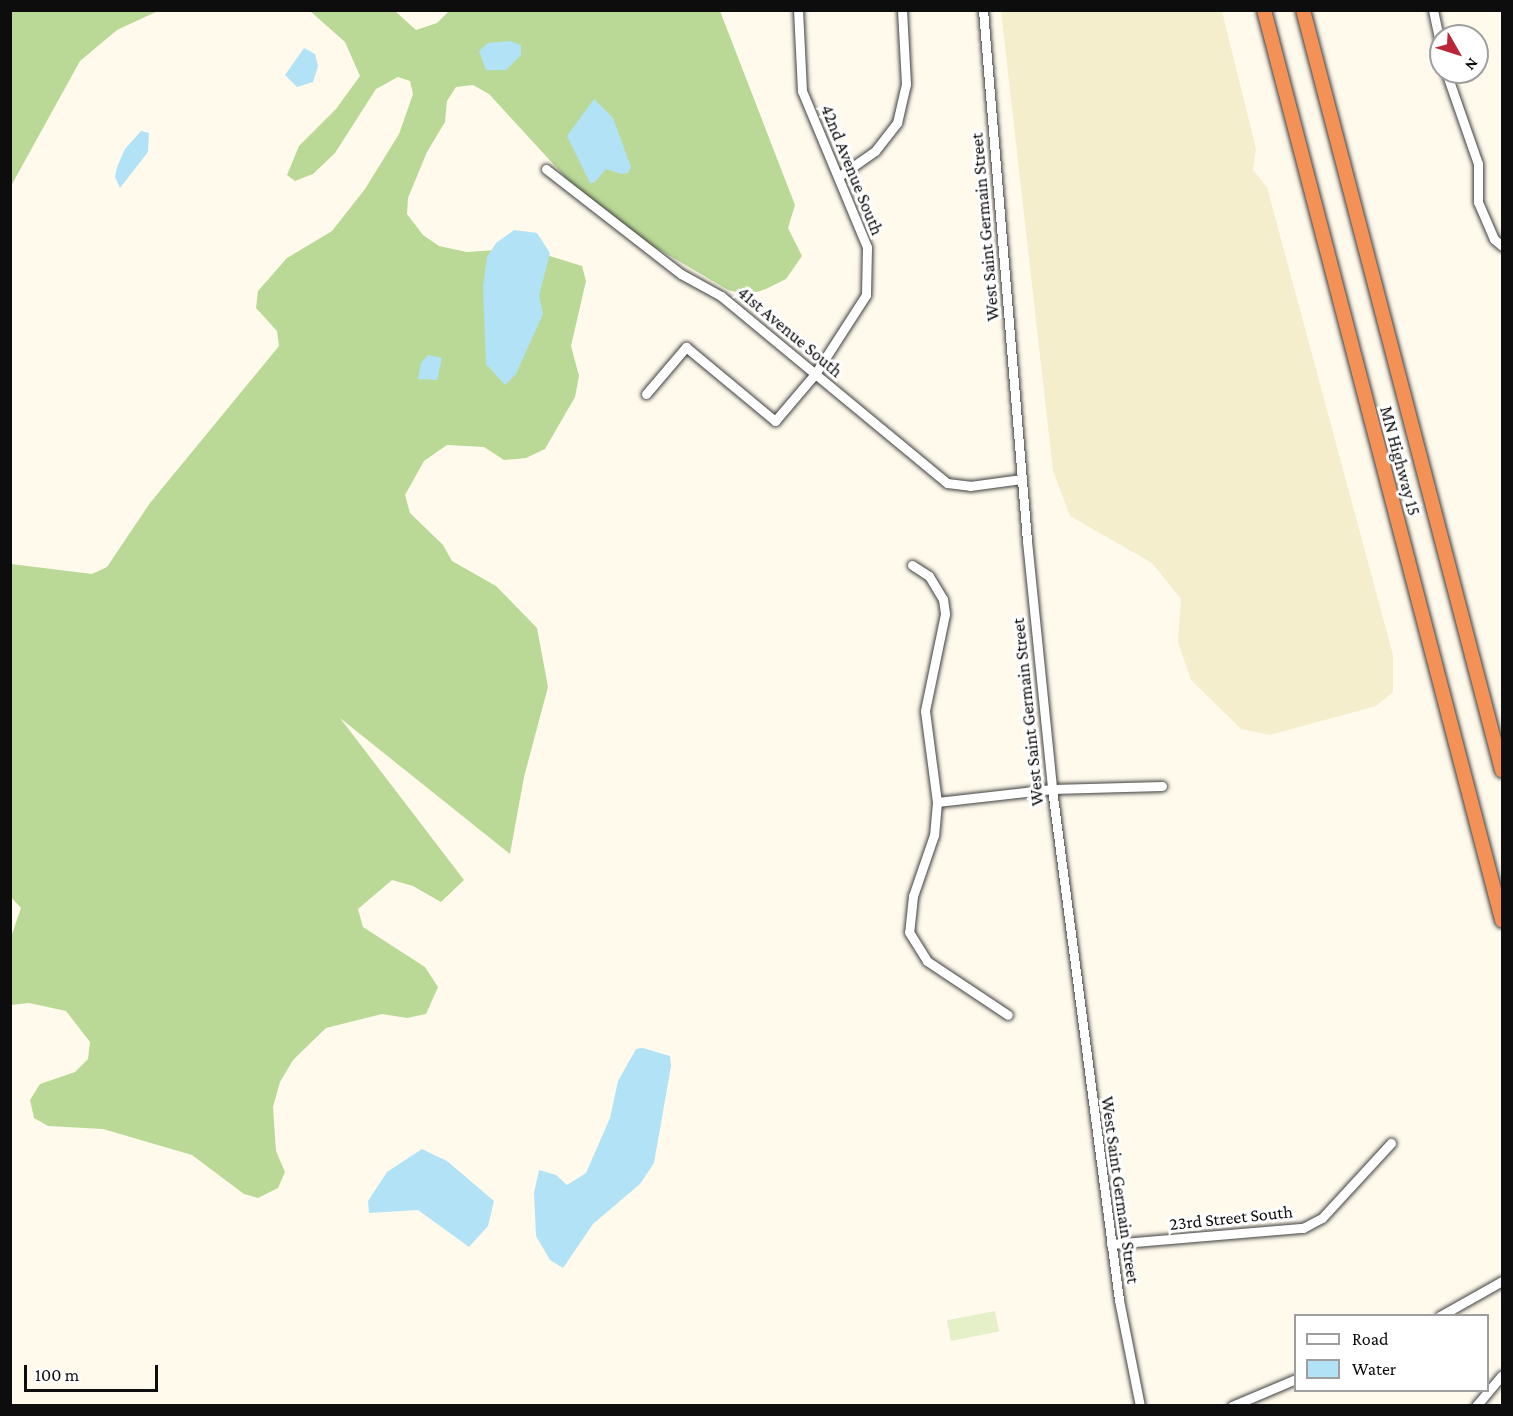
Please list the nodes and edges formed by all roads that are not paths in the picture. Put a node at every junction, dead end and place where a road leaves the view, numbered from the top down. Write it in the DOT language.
graph roads {
  1 [pos="798,10"];
  2 [pos="902,10"];
  3 [pos="983,10"];
  4 [pos="1264,10"];
  5 [pos="1303,10"];
  6 [pos="1450,84"];
  7 [pos="546,169"];
  8 [pos="838,177"];
  9 [pos="1503,246"];
  10 [pos="815,374"];
  11 [pos="646,394"];
  12 [pos="1022,479"];
  13 [pos="912,565"];
  14 [pos="1503,770"];
  15 [pos="1162,786"];
  16 [pos="1053,789"];
  17 [pos="937,802"];
  18 [pos="1503,920"];
  19 [pos="1008,1015"];
  20 [pos="1391,1143"];
  21 [pos="1111,1244"];
  22 [pos="1503,1281"];
  23 [pos="1444,1314"];
  24 [pos="1503,1376"];
  25 [pos="1294,1380"];
  26 [pos="1489,1392"];
  27 [pos="1489,1392"];
  28 [pos="1140,1406"];
  29 [pos="1232,1406"];
  30 [pos="1476,1406"];
  1 -- 8 [label="street, 42nd Avenue South"];
  2 -- 8 [label="street"];
  3 -- 12 [label="street, West Saint Germain Street"];
  4 -- 18 [label="highway, MN Highway 15"];
  5 -- 14 [label="highway, MN Highway 15"];
  6 -- 9 [label="street"];
  7 -- 10 [label="street, 41st Avenue South"];
  8 -- 10 [label="street, 42nd Avenue South"];
  10 -- 11 [label="street, 42nd Avenue South"];
  10 -- 12 [label="street, 41st Avenue South"];
  12 -- 16 [label="street, West Saint Germain Street"];
  13 -- 17 [label="street"];
  15 -- 16 [label="street"];
  16 -- 17 [label="street"];
  16 -- 21 [label="street, West Saint Germain Street"];
  17 -- 19 [label="street"];
  20 -- 21 [label="street, 23rd Street South"];
  21 -- 28 [label="street, West Saint Germain Street"];
  22 -- 23 [label="street"];
  24 -- 27 [label="street"];
  25 -- 29 [label="street"];
  26 -- 30 [label="street"];
}
